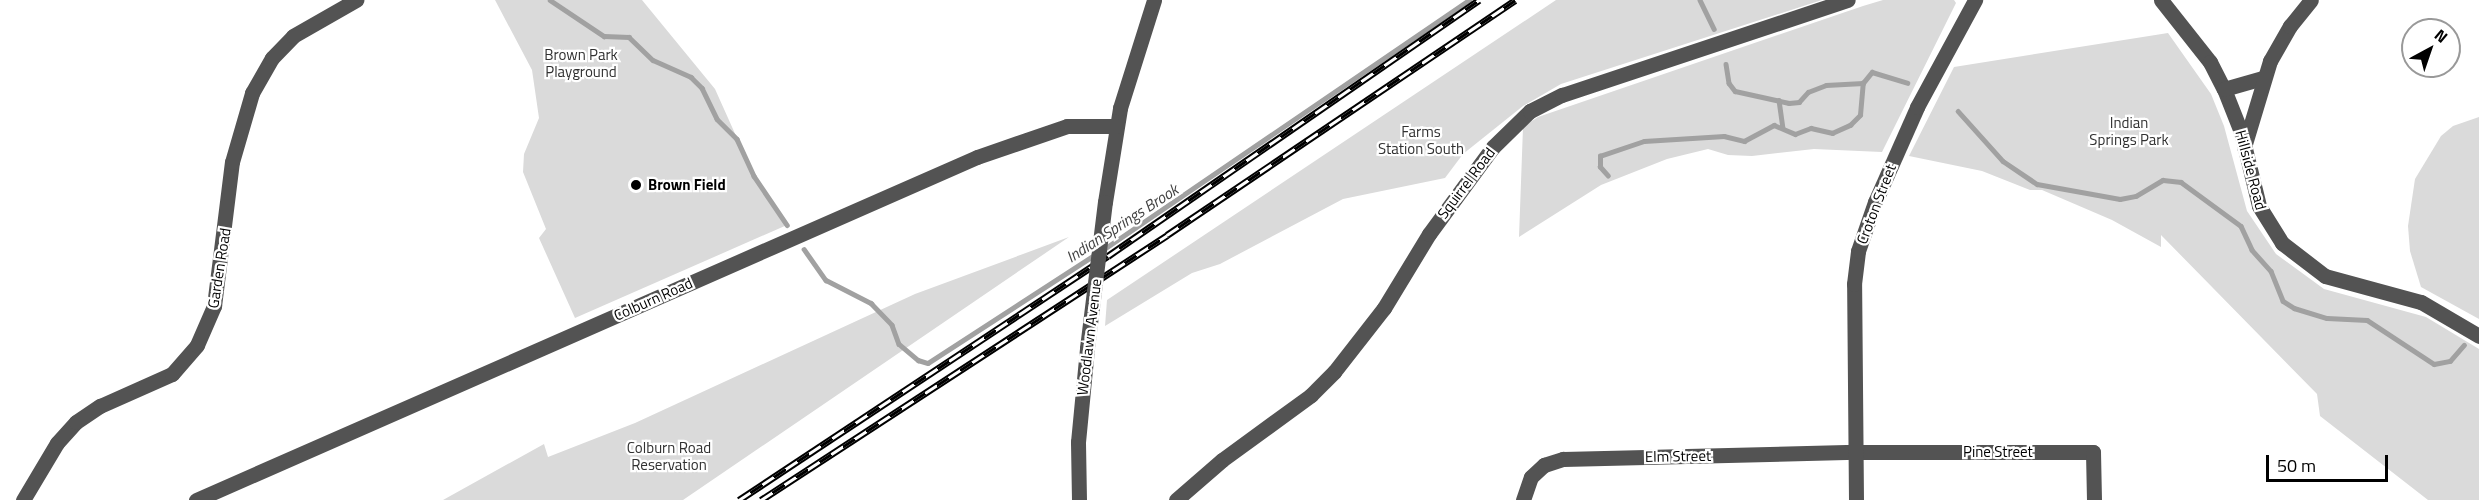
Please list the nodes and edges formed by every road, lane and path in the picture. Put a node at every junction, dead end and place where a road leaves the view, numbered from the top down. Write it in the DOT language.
graph roads {
  1 [pos="356,0"];
  2 [pos="1154,0"];
  3 [pos="1848,0"];
  4 [pos="1975,0"];
  5 [pos="2161,0"];
  6 [pos="2311,0"];
  7 [pos="2263,78"];
  8 [pos="2224,89"];
  9 [pos="1116,126"];
  10 [pos="2244,147"];
  11 [pos="2479,336"];
  12 [pos="1856,452"];
  13 [pos="23,500"];
  14 [pos="196,500"];
  15 [pos="1079,500"];
  16 [pos="1176,500"];
  17 [pos="1523,500"];
  18 [pos="1856,500"];
  19 [pos="2094,500"];
  1 -- 13 [label="street, Garden Road"];
  2 -- 9 [label="street, Woodlawn Avenue"];
  3 -- 16 [label="street, Squirrel Road"];
  4 -- 12 [label="street, Croton Street"];
  5 -- 8 [label="street, Hillside Road"];
  6 -- 7 [label="street"];
  7 -- 8 [label="street"];
  7 -- 10 [label="street"];
  8 -- 10 [label="street, Hillside Road"];
  9 -- 14 [label="street, Colburn Road"];
  9 -- 15 [label="street, Woodlawn Avenue, bridge"];
  10 -- 11 [label="street, Hillside Road"];
  12 -- 17 [label="street, Elm Street"];
  12 -- 18 [label="street, Croton Street"];
  12 -- 19 [label="street, Pine Street"];
}
